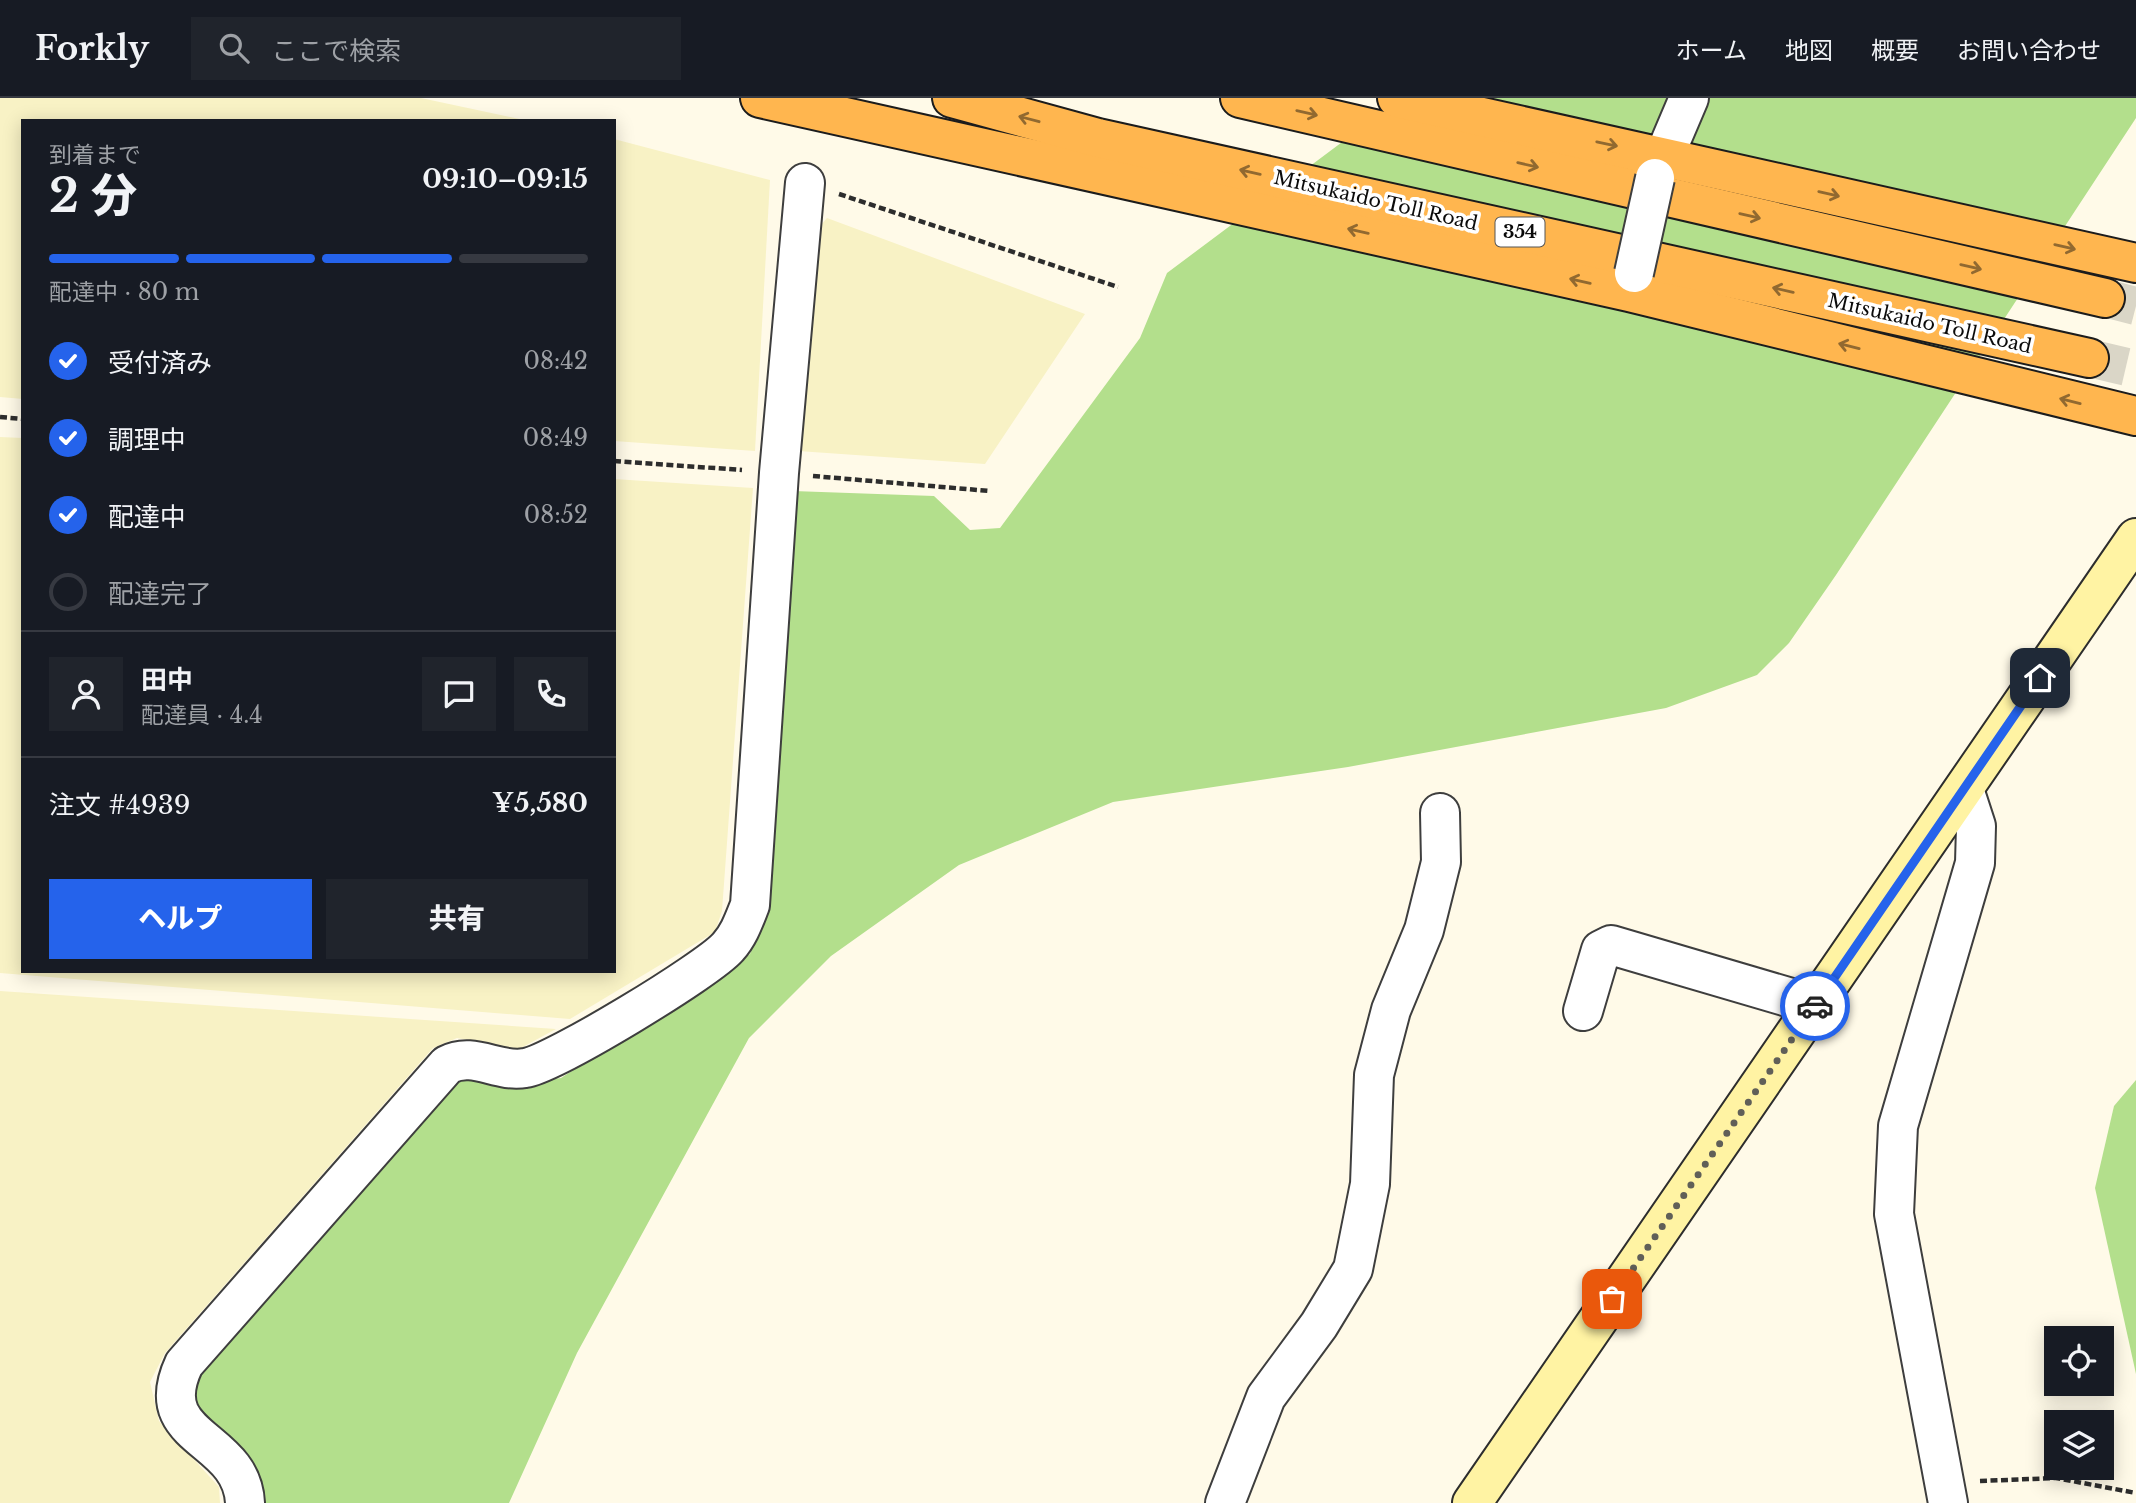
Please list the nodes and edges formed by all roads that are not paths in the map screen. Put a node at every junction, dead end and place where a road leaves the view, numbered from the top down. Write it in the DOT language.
graph roads {
  1 [pos="760,98"];
  2 [pos="952,98"];
  3 [pos="1240,98"];
  4 [pos="1397,98"];
  5 [pos="1689,98"];
  6 [pos="1660,168"];
  7 [pos="806,183"];
  8 [pos="2136,263"];
  9 [pos="1631,282"];
  10 [pos="2105,298"];
  11 [pos="2089,358"];
  12 [pos="2136,416"];
  13 [pos="2136,538"];
  14 [pos="1964,789"];
  15 [pos="1440,813"];
  16 [pos="1815,1005"];
  17 [pos="1583,1011"];
  18 [pos="1946,1493"];
  19 [pos="245,1503"];
  20 [pos="1225,1503"];
  21 [pos="1472,1503"];
  9 -- 1 [label="highway, one-way"];
  11 -- 2 [label="highway, Mitsukaido Toll Road / 354, one-way"];
  3 -- 10 [label="highway, one-way"];
  4 -- 6 [label="highway, one-way"];
  5 -- 6 [label="street"];
  6 -- 8 [label="highway, one-way"];
  6 -- 9 [label="street, bridge"];
  7 -- 19 [label="street"];
  12 -- 9 [label="highway, one-way"];
  13 -- 14 [label="main road"];
  14 -- 16 [label="main road"];
  14 -- 18 [label="street"];
  15 -- 20 [label="street"];
  16 -- 17 [label="street"];
  16 -- 21 [label="main road"];
}
